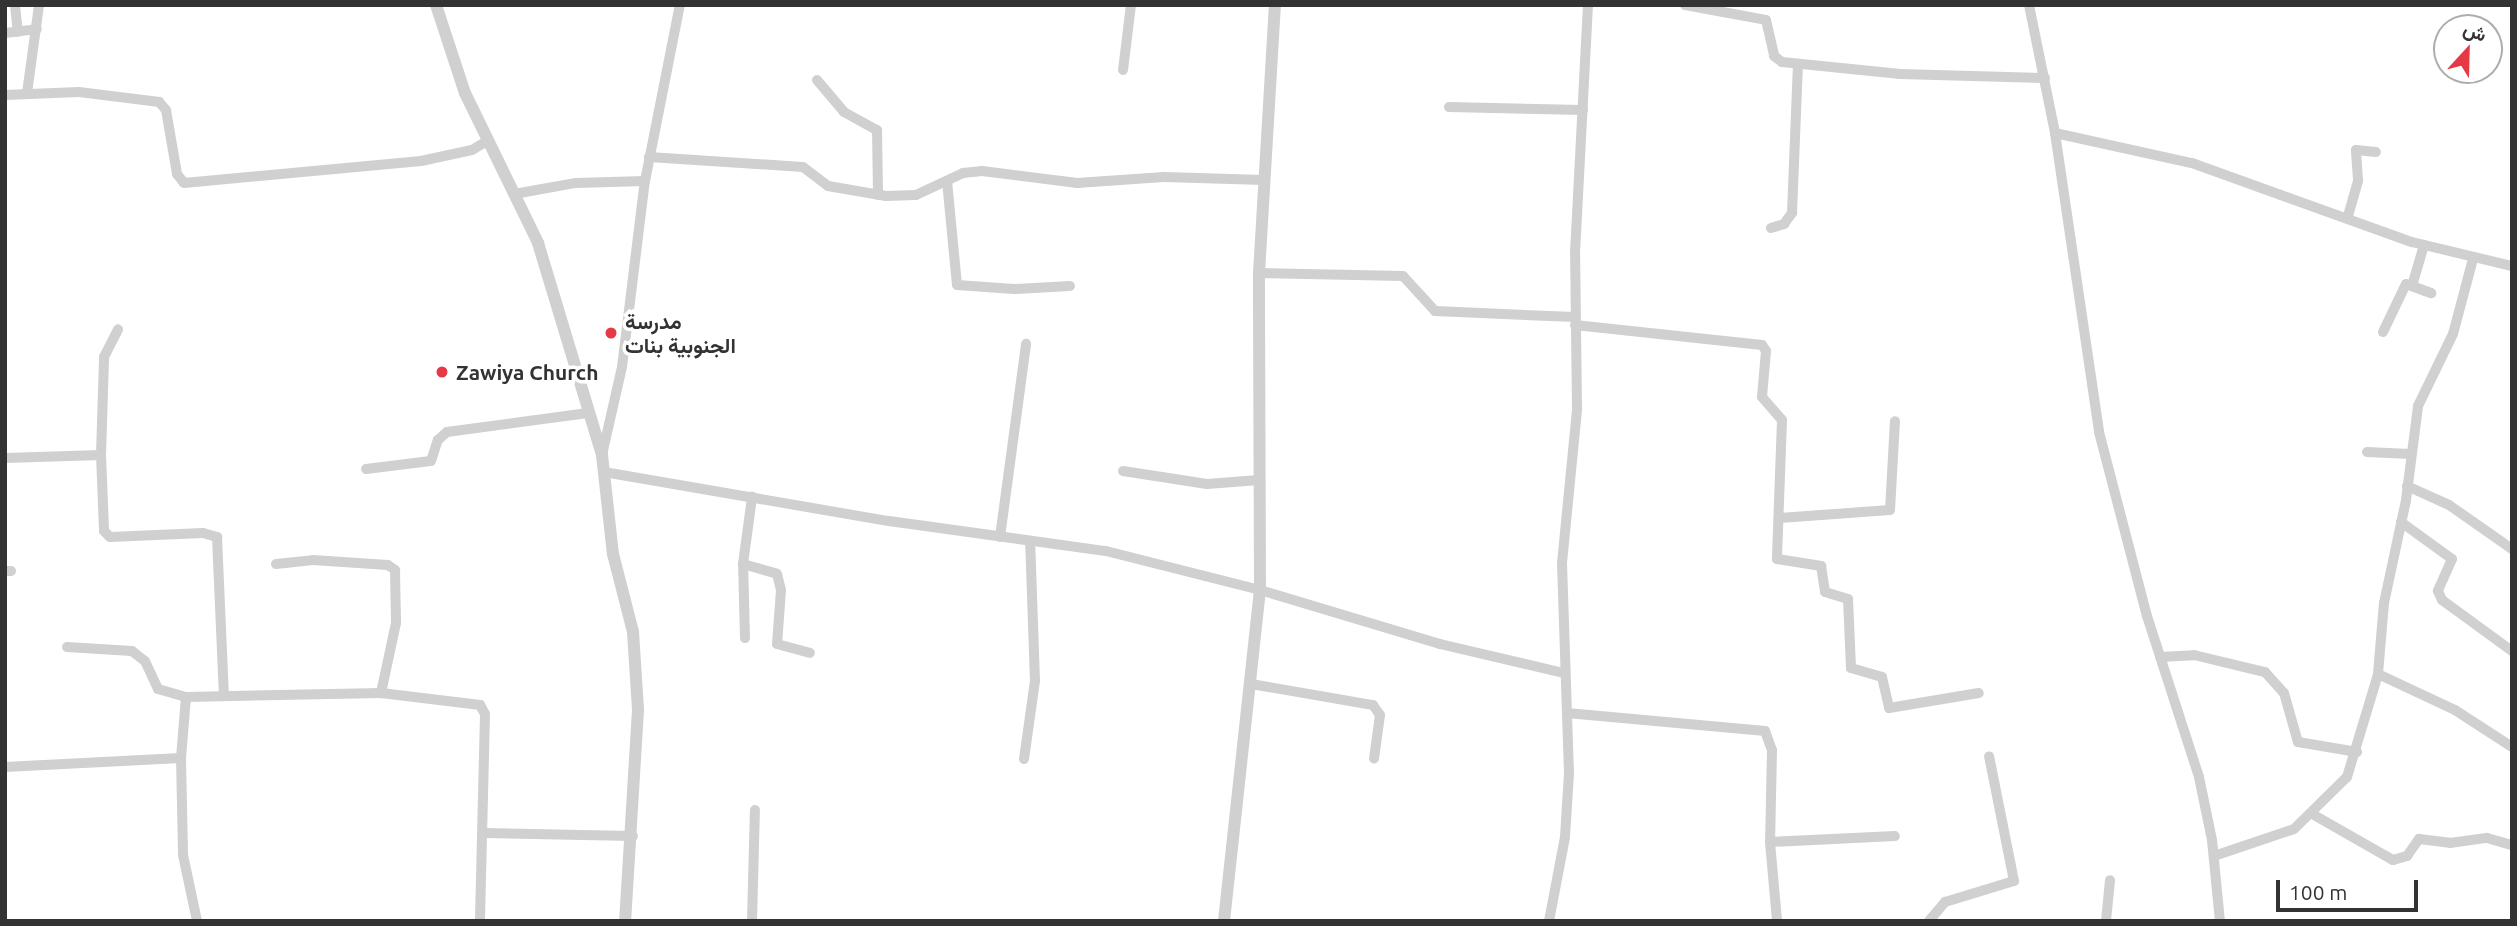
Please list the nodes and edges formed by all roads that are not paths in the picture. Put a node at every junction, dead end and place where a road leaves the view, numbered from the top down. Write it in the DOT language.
graph roads {
  1 [pos="15,5"];
  2 [pos="39,5"];
  3 [pos="436,5"];
  4 [pos="680,5"];
  5 [pos="1131,5"];
  6 [pos="1275,5"];
  7 [pos="1588,5"];
  8 [pos="1685,5"];
  9 [pos="2029,5"];
  10 [pos="37,29"];
  11 [pos="18,32"];
  12 [pos="5,33"];
  13 [pos="1798,64"];
  14 [pos="1123,70"];
  15 [pos="2045,78"];
  16 [pos="817,80"];
  17 [pos="27,93"];
  18 [pos="5,95"];
  19 [pos="1449,107"];
  20 [pos="1583,110"];
  21 [pos="2055,133"];
  22 [pos="487,141"];
  23 [pos="2376,152"];
  24 [pos="649,157"];
  25 [pos="1264,180"];
  26 [pos="645,181"];
  27 [pos="947,181"];
  28 [pos="514,194"];
  29 [pos="878,195"];
  30 [pos="2348,216"];
  31 [pos="1771,228"];
  32 [pos="2424,245"];
  33 [pos="2473,259"];
  34 [pos="2512,266"];
  35 [pos="1259,273"];
  36 [pos="1070,286"];
  37 [pos="1574,321"];
  38 [pos="118,329"];
  39 [pos="2383,332"];
  40 [pos="1027,344"];
  41 [pos="588,413"];
  42 [pos="1895,421"];
  43 [pos="2367,452"];
  44 [pos="2410,454"];
  45 [pos="101,455"];
  46 [pos="602,455"];
  47 [pos="5,458"];
  48 [pos="366,468"];
  49 [pos="604,471"];
  50 [pos="1123,471"];
  51 [pos="1259,480"];
  52 [pos="2407,486"];
  53 [pos="752,497"];
  54 [pos="1780,518"];
  55 [pos="2401,522"];
  56 [pos="1000,537"];
  57 [pos="1030,541"];
  58 [pos="2512,549"];
  59 [pos="276,564"];
  60 [pos="743,564"];
  61 [pos="1260,590"];
  62 [pos="745,638"];
  63 [pos="68,647"];
  64 [pos="2512,650"];
  65 [pos="810,653"];
  66 [pos="2160,657"];
  67 [pos="1564,673"];
  68 [pos="2378,674"];
  69 [pos="1251,684"];
  70 [pos="380,693"];
  71 [pos="1979,693"];
  72 [pos="224,695"];
  73 [pos="186,697"];
  74 [pos="1567,713"];
  75 [pos="2512,747"];
  76 [pos="2357,752"];
  77 [pos="1989,756"];
  78 [pos="181,758"];
  79 [pos="1024,759"];
  80 [pos="1374,759"];
  81 [pos="5,767"];
  82 [pos="755,810"];
  83 [pos="2314,815"];
  84 [pos="484,833"];
  85 [pos="633,836"];
  86 [pos="1895,836"];
  87 [pos="1770,842"];
  88 [pos="2511,845"];
  89 [pos="2214,856"];
  90 [pos="2110,880"];
  91 [pos="197,921"];
  92 [pos="480,921"];
  93 [pos="625,921"];
  94 [pos="752,921"];
  95 [pos="1224,921"];
  96 [pos="1549,921"];
  97 [pos="1777,921"];
  98 [pos="1929,921"];
  99 [pos="2106,921"];
  100 [pos="2220,921"];
  1 -- 11 [label="street"];
  2 -- 10 [label="street"];
  3 -- 22 [label="street"];
  4 -- 24 [label="street"];
  5 -- 14 [label="street"];
  6 -- 25 [label="street"];
  7 -- 20 [label="street"];
  8 -- 13 [label="street"];
  9 -- 15 [label="street"];
  10 -- 11 [label="street"];
  10 -- 17 [label="street"];
  11 -- 12 [label="street"];
  13 -- 15 [label="street"];
  13 -- 31 [label="street"];
  15 -- 21 [label="street"];
  16 -- 29 [label="street"];
  17 -- 18 [label="street"];
  17 -- 22 [label="street"];
  19 -- 20 [label="street"];
  20 -- 37 [label="street"];
  21 -- 30 [label="street"];
  21 -- 66 [label="street"];
  22 -- 28 [label="street"];
  23 -- 30 [label="street"];
  24 -- 26 [label="street"];
  24 -- 29 [label="street"];
  25 -- 27 [label="street"];
  25 -- 35 [label="street"];
  26 -- 28 [label="street"];
  26 -- 46 [label="street"];
  27 -- 29 [label="street"];
  27 -- 36 [label="street"];
  28 -- 41 [label="street"];
  30 -- 32 [label="street"];
  32 -- 33 [label="street"];
  32 -- 39 [label="street"];
  33 -- 34 [label="street"];
  33 -- 44 [label="street"];
  35 -- 37 [label="street"];
  35 -- 51 [label="street"];
  37 -- 54 [label="street"];
  37 -- 67 [label="street"];
  38 -- 45 [label="street"];
  40 -- 56 [label="street"];
  41 -- 46 [label="street"];
  41 -- 48 [label="street"];
  42 -- 54 [label="street"];
  43 -- 44 [label="street"];
  44 -- 52 [label="street"];
  45 -- 47 [label="street"];
  45 -- 72 [label="street"];
  46 -- 49 [label="street"];
  49 -- 53 [label="street"];
  49 -- 85 [label="street"];
  50 -- 51 [label="street"];
  51 -- 61 [label="street"];
  52 -- 55 [label="street"];
  52 -- 58 [label="street"];
  53 -- 56 [label="street"];
  53 -- 60 [label="street"];
  54 -- 71 [label="street"];
  55 -- 64 [label="street"];
  55 -- 68 [label="street"];
  56 -- 57 [label="street"];
  57 -- 61 [label="street"];
  57 -- 79 [label="street"];
  59 -- 70 [label="street"];
  60 -- 62 [label="street"];
  60 -- 65 [label="street"];
  61 -- 67 [label="street"];
  61 -- 69 [label="street"];
  63 -- 73 [label="street"];
  66 -- 76 [label="street"];
  66 -- 89 [label="street"];
  67 -- 74 [label="street"];
  68 -- 75 [label="street"];
  68 -- 76 [label="street"];
  69 -- 80 [label="street"];
  69 -- 95 [label="street"];
  70 -- 72 [label="street"];
  70 -- 84 [label="street"];
  72 -- 73 [label="street"];
  73 -- 78 [label="street"];
  74 -- 87 [label="street"];
  74 -- 96 [label="street"];
  76 -- 83 [label="street"];
  77 -- 98 [label="street"];
  78 -- 81 [label="street"];
  78 -- 91 [label="street"];
  82 -- 94 [label="street"];
  83 -- 88 [label="street"];
  83 -- 89 [label="street"];
  84 -- 85 [label="street"];
  84 -- 92 [label="street"];
  85 -- 93 [label="street"];
  86 -- 87 [label="street"];
  87 -- 97 [label="street"];
  89 -- 100 [label="street"];
  90 -- 99 [label="street"];
}
